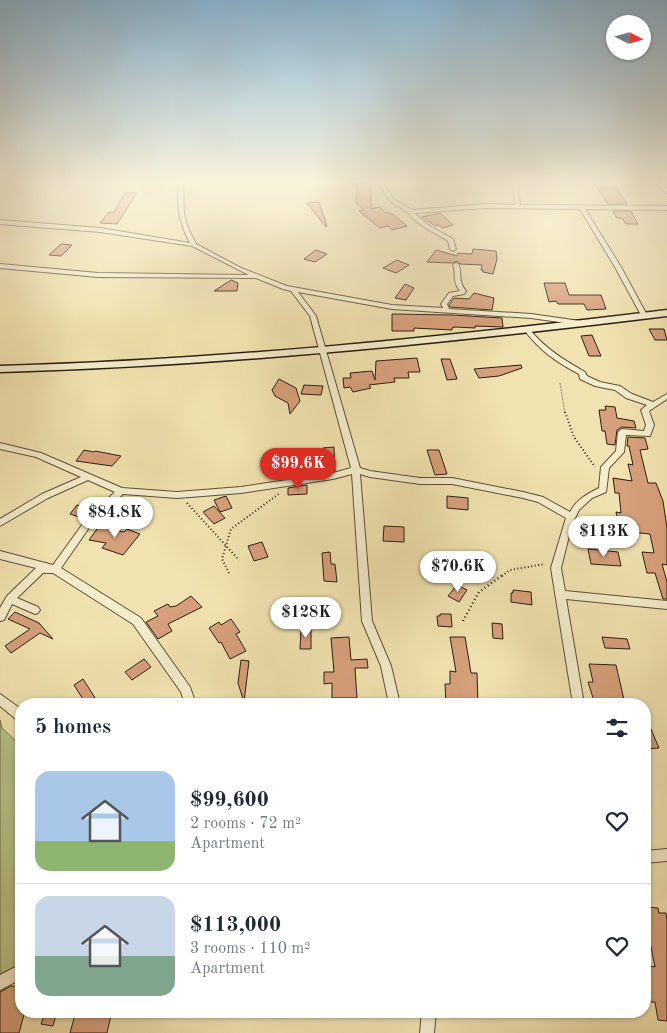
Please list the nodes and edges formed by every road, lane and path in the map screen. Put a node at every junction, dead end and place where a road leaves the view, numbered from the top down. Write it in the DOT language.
graph roads {
  1 [pos="78,228"];
  2 [pos="184,228"];
  3 [pos="430,228"];
  4 [pos="594,228"];
  5 [pos="194,245"];
  6 [pos="453,249"];
  7 [pos="456,265"];
  8 [pos="0,266"];
  9 [pos="259,277"];
  10 [pos="293,290"];
  11 [pos="446,309"];
  12 [pos="667,312"];
  13 [pos="644,315"];
  14 [pos="585,324"];
  15 [pos="528,330"];
  16 [pos="322,348"];
  17 [pos="0,370"];
  18 [pos="560,383"];
  19 [pos="667,396"];
  20 [pos="654,406"];
  21 [pos="0,446"];
  22 [pos="356,470"];
  23 [pos="88,477"];
  24 [pos="604,479"];
  25 [pos="296,481"];
  26 [pos="121,491"];
  27 [pos="177,496"];
  28 [pos="571,517"];
  29 [pos="0,523"];
  30 [pos="226,550"];
  31 [pos="0,555"];
  32 [pos="239,560"];
  33 [pos="558,562"];
  34 [pos="55,568"];
  35 [pos="229,573"];
  36 [pos="560,594"];
  37 [pos="10,599"];
  38 [pos="667,605"];
  39 [pos="35,610"];
  40 [pos="0,617"];
  41 [pos="463,621"];
  42 [pos="189,698"];
  43 [pos="394,698"];
  44 [pos="578,698"];
  45 [pos="0,699"];
  46 [pos="15,711"];
  47 [pos="667,855"];
  48 [pos="651,856"];
  49 [pos="15,974"];
  50 [pos="0,983"];
  51 [pos="429,1018"];
  52 [pos="428,1033"];
  1 -- 5 [label="street"];
  2 -- 5 [label="street"];
  3 -- 6 [label="street"];
  4 -- 13 [label="street"];
  5 -- 9 [label="street"];
  7 -- 11 [label="street"];
  8 -- 9 [label="street"];
  9 -- 10 [label="street"];
  10 -- 11 [label="street"];
  10 -- 16 [label="street"];
  11 -- 14 [label="street"];
  12 -- 13 [label="street"];
  13 -- 14 [label="street"];
  14 -- 15 [label="street"];
  15 -- 16 [label="street"];
  15 -- 20 [label="street"];
  16 -- 17 [label="street"];
  16 -- 22 [label="street"];
  18 -- 24 [label="path"];
  19 -- 20 [label="street"];
  20 -- 24 [label="street"];
  21 -- 23 [label="street"];
  22 -- 25 [label="street"];
  22 -- 28 [label="street"];
  22 -- 43 [label="street"];
  23 -- 26 [label="street"];
  23 -- 29 [label="street"];
  24 -- 28 [label="street"];
  25 -- 27 [label="street"];
  25 -- 30 [label="path"];
  26 -- 27 [label="street"];
  26 -- 34 [label="street"];
  27 -- 30 [label="path"];
  28 -- 33 [label="street"];
  30 -- 32 [label="path"];
  30 -- 35 [label="path"];
  31 -- 34 [label="street"];
  33 -- 36 [label="street"];
  33 -- 41 [label="path"];
  34 -- 37 [label="street"];
  34 -- 42 [label="street"];
  36 -- 38 [label="street"];
  36 -- 44 [label="street"];
  37 -- 39 [label="street"];
  37 -- 40 [label="street"];
  45 -- 46 [label="street"];
  47 -- 48 [label="street"];
  49 -- 50 [label="street"];
  51 -- 52 [label="street"];
}
